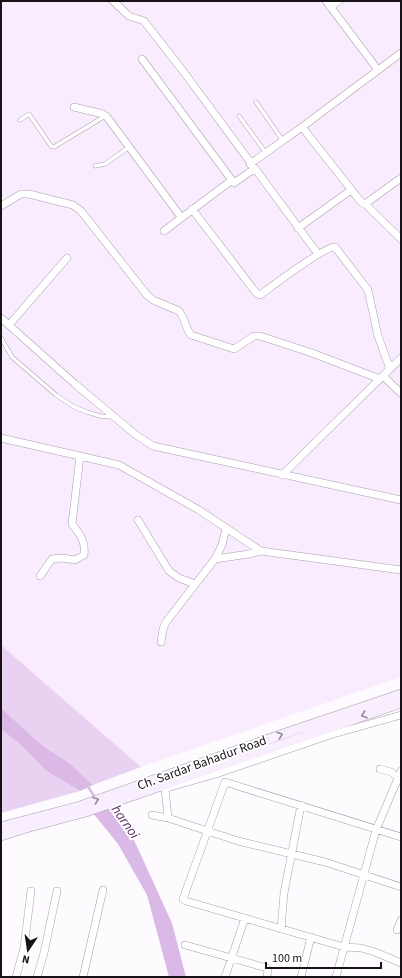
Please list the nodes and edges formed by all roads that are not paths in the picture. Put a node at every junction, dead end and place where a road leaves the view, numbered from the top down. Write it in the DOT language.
graph roads {
  1 [pos="113,1"];
  2 [pos="339,1"];
  3 [pos="328,4"];
  4 [pos="401,53"];
  5 [pos="142,59"];
  6 [pos="378,70"];
  7 [pos="256,102"];
  8 [pos="74,107"];
  9 [pos="105,116"];
  10 [pos="239,116"];
  11 [pos="20,120"];
  12 [pos="302,128"];
  13 [pos="283,141"];
  14 [pos="129,146"];
  15 [pos="266,153"];
  16 [pos="95,166"];
  17 [pos="252,166"];
  18 [pos="401,178"];
  19 [pos="232,180"];
  20 [pos="351,190"];
  21 [pos="364,204"];
  22 [pos="1,206"];
  23 [pos="192,209"];
  24 [pos="181,217"];
  25 [pos="298,228"];
  26 [pos="164,231"];
  27 [pos="401,239"];
  28 [pos="318,254"];
  29 [pos="67,258"];
  30 [pos="1,318"];
  31 [pos="9,325"];
  32 [pos="1,338"];
  33 [pos="401,358"];
  34 [pos="390,369"];
  35 [pos="381,378"];
  36 [pos="401,393"];
  37 [pos="116,417"];
  38 [pos="1,438"];
  39 [pos="80,456"];
  40 [pos="282,475"];
  41 [pos="401,500"];
  42 [pos="138,520"];
  43 [pos="226,528"];
  44 [pos="261,551"];
  45 [pos="215,559"];
  46 [pos="401,570"];
  47 [pos="40,576"];
  48 [pos="195,584"];
  49 [pos="161,642"];
  50 [pos="401,694"];
  51 [pos="401,703"];
  52 [pos="401,715"];
  53 [pos="380,769"];
  54 [pos="216,774"];
  55 [pos="400,776"];
  56 [pos="225,782"];
  57 [pos="165,789"];
  58 [pos="113,798"];
  59 [pos="127,798"];
  60 [pos="301,806"];
  61 [pos="83,809"];
  62 [pos="152,815"];
  63 [pos="168,818"];
  64 [pos="1,827"];
  65 [pos="207,830"];
  66 [pos="376,830"];
  67 [pos="1,836"];
  68 [pos="401,837"];
  69 [pos="292,854"];
  70 [pos="365,875"];
  71 [pos="401,887"];
  72 [pos="103,890"];
  73 [pos="31,891"];
  74 [pos="58,891"];
  75 [pos="244,918"];
  76 [pos="401,920"];
  77 [pos="281,929"];
  78 [pos="397,930"];
  79 [pos="311,937"];
  80 [pos="185,945"];
  81 [pos="344,946"];
  82 [pos="230,958"];
  83 [pos="401,962"];
  84 [pos="16,977"];
  85 [pos="37,977"];
  86 [pos="83,977"];
  87 [pos="225,977"];
  88 [pos="267,977"];
  89 [pos="301,977"];
  90 [pos="336,977"];
  1 -- 17 [label="street"];
  2 -- 3 [label="street"];
  3 -- 6 [label="street"];
  4 -- 6 [label="street"];
  5 -- 19 [label="street"];
  6 -- 12 [label="street"];
  7 -- 13 [label="lane"];
  8 -- 9 [label="street"];
  9 -- 11 [label="lane"];
  9 -- 14 [label="street"];
  10 -- 15 [label="lane"];
  12 -- 13 [label="street"];
  12 -- 20 [label="street"];
  13 -- 15 [label="street"];
  14 -- 16 [label="lane"];
  14 -- 24 [label="street"];
  15 -- 17 [label="street"];
  17 -- 19 [label="street"];
  17 -- 25 [label="street"];
  18 -- 21 [label="street"];
  19 -- 23 [label="street"];
  20 -- 21 [label="street"];
  20 -- 25 [label="street"];
  21 -- 27 [label="street"];
  22 -- 35 [label="street"];
  23 -- 24 [label="street"];
  23 -- 28 [label="street"];
  24 -- 26 [label="street"];
  25 -- 28 [label="street"];
  28 -- 34 [label="street"];
  29 -- 31 [label="street"];
  30 -- 31 [label="street"];
  31 -- 37 [label="street"];
  32 -- 37 [label="lane"];
  33 -- 34 [label="street"];
  34 -- 35 [label="street"];
  35 -- 36 [label="street"];
  35 -- 40 [label="street"];
  37 -- 40 [label="street"];
  38 -- 39 [label="street"];
  39 -- 43 [label="street"];
  39 -- 47 [label="street"];
  40 -- 41 [label="street"];
  42 -- 48 [label="street"];
  43 -- 44 [label="street"];
  43 -- 45 [label="street"];
  44 -- 45 [label="street"];
  44 -- 46 [label="street"];
  45 -- 48 [label="street"];
  48 -- 49 [label="street"];
  58 -- 50 [label="main road, Ch. Sardar Bahadur Road, one-way"];
  51 -- 59 [label="main road, Ch. Sardar Bahadur Road, one-way"];
  52 -- 54 [label="street"];
  53 -- 55 [label="street"];
  54 -- 56 [label="street"];
  54 -- 57 [label="street"];
  55 -- 66 [label="street"];
  56 -- 60 [label="street"];
  56 -- 65 [label="street"];
  57 -- 59 [label="street"];
  57 -- 63 [label="street"];
  58 -- 59 [label="main road, Ch. Sardar Bahadur Road"];
  58 -- 61 [label="main road, Ch. Sardar Bahadur Road"];
  60 -- 66 [label="street"];
  60 -- 69 [label="street"];
  61 -- 64 [label="main road, Ch. Sardar Bahadur Road"];
  61 -- 67 [label="main road, Ch. Sardar Bahadur Road"];
  62 -- 63 [label="street"];
  63 -- 65 [label="street"];
  65 -- 69 [label="street"];
  65 -- 75 [label="street"];
  66 -- 68 [label="street"];
  66 -- 70 [label="street"];
  69 -- 70 [label="street"];
  69 -- 77 [label="street"];
  70 -- 71 [label="street"];
  70 -- 81 [label="street"];
  72 -- 86 [label="street"];
  73 -- 84 [label="street"];
  74 -- 85 [label="street"];
  75 -- 77 [label="street"];
  75 -- 82 [label="street"];
  76 -- 78 [label="street"];
  77 -- 79 [label="street"];
  79 -- 81 [label="street"];
  79 -- 89 [label="street"];
  80 -- 82 [label="street"];
  81 -- 83 [label="street"];
  81 -- 90 [label="street"];
  82 -- 87 [label="street"];
  82 -- 88 [label="street"];
}
